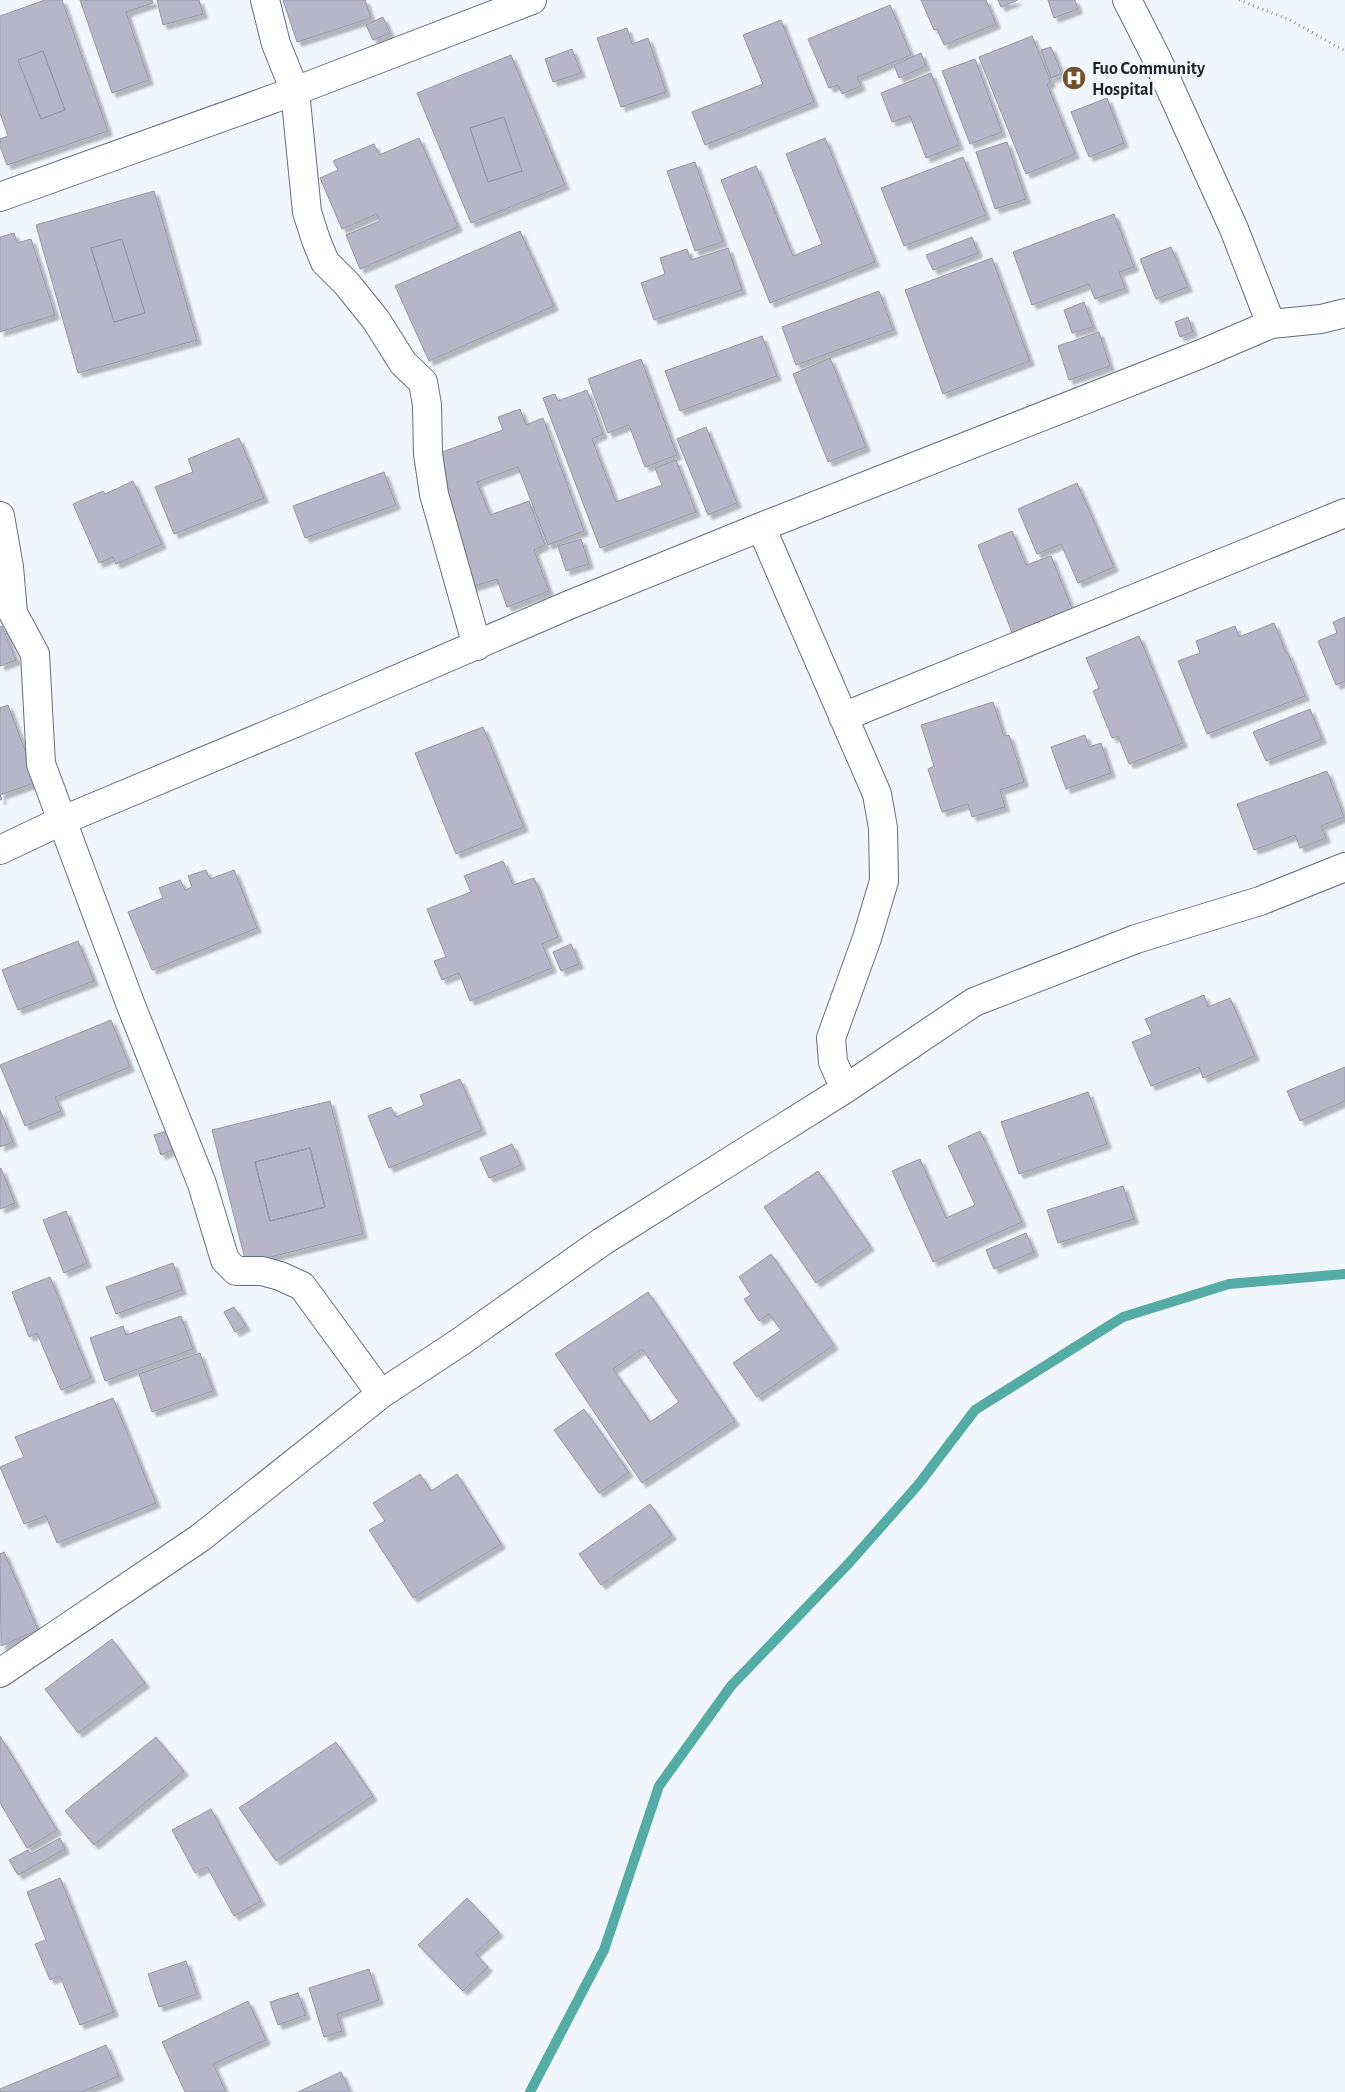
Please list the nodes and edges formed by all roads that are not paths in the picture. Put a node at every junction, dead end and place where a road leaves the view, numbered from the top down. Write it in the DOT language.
graph roads {
  1 [pos="265,0"];
  2 [pos="532,0"];
  3 [pos="1127,0"];
  4 [pos="295,91"];
  5 [pos="0,197"];
  6 [pos="1345,313"];
  7 [pos="1271,324"];
  8 [pos="1345,513"];
  9 [pos="0,516"];
  10 [pos="761,527"];
  11 [pos="477,646"];
  12 [pos="843,717"];
  13 [pos="61,821"];
  14 [pos="0,850"];
  15 [pos="1345,867"];
  16 [pos="846,1089"];
  17 [pos="381,1394"];
  18 [pos="0,1673"];
  1 -- 4 [label="street"];
  2 -- 4 [label="street"];
  3 -- 7 [label="street"];
  4 -- 5 [label="street"];
  4 -- 11 [label="street"];
  6 -- 7 [label="street"];
  7 -- 10 [label="street"];
  8 -- 12 [label="street"];
  9 -- 13 [label="street"];
  10 -- 11 [label="street"];
  10 -- 12 [label="street"];
  11 -- 13 [label="street"];
  12 -- 16 [label="street"];
  13 -- 14 [label="street"];
  13 -- 17 [label="street"];
  15 -- 16 [label="street"];
  16 -- 17 [label="street"];
  17 -- 18 [label="street"];
}
